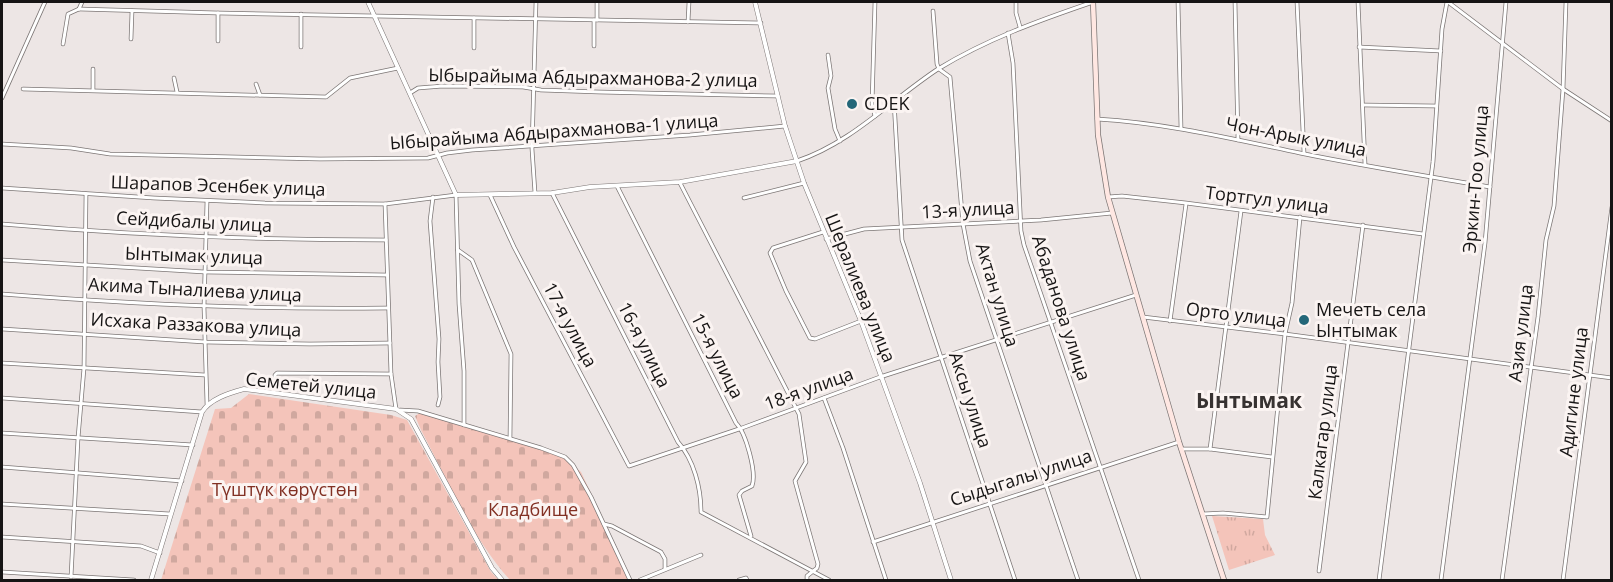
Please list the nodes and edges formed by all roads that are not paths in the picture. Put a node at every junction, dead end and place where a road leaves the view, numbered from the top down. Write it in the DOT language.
graph roads {
  1 [pos="45,2"];
  2 [pos="82,2"];
  3 [pos="368,2"];
  4 [pos="536,2"];
  5 [pos="597,2"];
  6 [pos="689,2"];
  7 [pos="755,2"];
  8 [pos="875,2"];
  9 [pos="1016,2"];
  10 [pos="1093,2"];
  11 [pos="1178,2"];
  12 [pos="1235,2"];
  13 [pos="1297,2"];
  14 [pos="1358,2"];
  15 [pos="1447,2"];
  16 [pos="1506,2"];
  17 [pos="1566,2"];
  18 [pos="79,9"];
  19 [pos="132,10"];
  20 [pos="933,11"];
  21 [pos="218,13"];
  22 [pos="301,14"];
  23 [pos="374,16"];
  24 [pos="474,18"];
  25 [pos="535,19"];
  26 [pos="595,20"];
  27 [pos="688,22"];
  28 [pos="760,22"];
  29 [pos="1020,27"];
  30 [pos="1008,33"];
  31 [pos="131,39"];
  32 [pos="218,41"];
  33 [pos="1503,42"];
  34 [pos="63,44"];
  35 [pos="594,46"];
  36 [pos="301,47"];
  37 [pos="1359,47"];
  38 [pos="474,48"];
  39 [pos="1441,51"];
  40 [pos="828,55"];
  41 [pos="398,68"];
  42 [pos="93,69"];
  43 [pos="939,69"];
  44 [pos="174,78"];
  45 [pos="256,84"];
  46 [pos="23,89"];
  47 [pos="533,89"];
  48 [pos="1563,89"];
  49 [pos="93,90"];
  50 [pos="177,92"];
  51 [pos="410,93"];
  52 [pos="260,95"];
  53 [pos="778,96"];
  54 [pos="2,98"];
  55 [pos="894,101"];
  56 [pos="1363,105"];
  57 [pos="1437,106"];
  58 [pos="875,116"];
  59 [pos="1097,119"];
  60 [pos="1611,121"];
  61 [pos="785,126"];
  62 [pos="1181,128"];
  63 [pos="1238,140"];
  64 [pos="840,141"];
  65 [pos="2,144"];
  66 [pos="532,146"];
  67 [pos="1304,153"];
  68 [pos="437,156"];
  69 [pos="797,161"];
  70 [pos="1365,164"];
  71 [pos="1431,177"];
  72 [pos="680,182"];
  73 [pos="804,183"];
  74 [pos="618,186"];
  75 [pos="1490,187"];
  76 [pos="2,188"];
  77 [pos="535,193"];
  78 [pos="552,193"];
  79 [pos="86,194"];
  80 [pos="456,195"];
  81 [pos="490,195"];
  82 [pos="433,197"];
  83 [pos="1108,197"];
  84 [pos="744,198"];
  85 [pos="207,201"];
  86 [pos="1186,203"];
  87 [pos="385,204"];
  88 [pos="1611,207"];
  89 [pos="1241,211"];
  90 [pos="1112,213"];
  91 [pos="1300,217"];
  92 [pos="1020,221"];
  93 [pos="2,224"];
  94 [pos="963,224"];
  95 [pos="1363,225"];
  96 [pos="903,227"];
  97 [pos="85,230"];
  98 [pos="823,232"];
  99 [pos="1423,234"];
  100 [pos="206,236"];
  101 [pos="826,239"];
  102 [pos="386,240"];
  103 [pos="458,250"];
  104 [pos="2,260"];
  105 [pos="84,265"];
  106 [pos="205,272"];
  107 [pos="386,275"];
  108 [pos="2,294"];
  109 [pos="1136,295"];
  110 [pos="84,298"];
  111 [pos="204,307"];
  112 [pos="388,308"];
  113 [pos="1143,317"];
  114 [pos="861,321"];
  115 [pos="1050,321"];
  116 [pos="1170,321"];
  117 [pos="1226,327"];
  118 [pos="2,329"];
  119 [pos="85,334"];
  120 [pos="1285,334"];
  121 [pos="995,340"];
  122 [pos="205,342"];
  123 [pos="1348,342"];
  124 [pos="390,343"];
  125 [pos="1409,350"];
  126 [pos="942,358"];
  127 [pos="1469,358"];
  128 [pos="2,363"];
  129 [pos="1530,366"];
  130 [pos="84,368"];
  131 [pos="391,374"];
  132 [pos="205,375"];
  133 [pos="1591,375"];
  134 [pos="880,377"];
  135 [pos="1611,378"];
  136 [pos="273,392"];
  137 [pos="2,398"];
  138 [pos="824,398"];
  139 [pos="80,404"];
  140 [pos="207,404"];
  141 [pos="438,405"];
  142 [pos="796,408"];
  143 [pos="398,409"];
  144 [pos="202,412"];
  145 [pos="464,425"];
  146 [pos="742,428"];
  147 [pos="2,433"];
  148 [pos="78,438"];
  149 [pos="510,438"];
  150 [pos="1179,442"];
  151 [pos="193,445"];
  152 [pos="684,448"];
  153 [pos="1210,448"];
  154 [pos="1181,449"];
  155 [pos="1272,457"];
  156 [pos="630,466"];
  157 [pos="2,467"];
  158 [pos="1100,467"];
  159 [pos="76,472"];
  160 [pos="182,481"];
  161 [pos="1047,485"];
  162 [pos="990,502"];
  163 [pos="2,504"];
  164 [pos="76,508"];
  165 [pos="171,514"];
  166 [pos="1201,514"];
  167 [pos="932,521"];
  168 [pos="604,524"];
  169 [pos="2,537"];
  170 [pos="751,537"];
  171 [pos="873,542"];
  172 [pos="74,543"];
  173 [pos="160,553"];
  174 [pos="701,555"];
  175 [pos="665,568"];
  176 [pos="813,571"];
  177 [pos="1319,571"];
  178 [pos="2,572"];
  179 [pos="71,577"];
  180 [pos="134,580"];
  181 [pos="151,580"];
  182 [pos="502,580"];
  183 [pos="630,580"];
  184 [pos="640,580"];
  185 [pos="739,580"];
  186 [pos="747,580"];
  187 [pos="807,580"];
  188 [pos="829,580"];
  189 [pos="886,580"];
  190 [pos="951,580"];
  191 [pos="1015,580"];
  192 [pos="1078,580"];
  193 [pos="1139,580"];
  194 [pos="1224,580"];
  195 [pos="1379,580"];
  196 [pos="1441,580"];
  197 [pos="1502,580"];
  198 [pos="1563,580"];
  1 -- 54 [label="street"];
  2 -- 18 [label="street"];
  3 -- 23 [label="street"];
  4 -- 25 [label="street"];
  5 -- 26 [label="street"];
  6 -- 27 [label="street"];
  7 -- 28 [label="street, Шералиева улица"];
  8 -- 58 [label="street"];
  9 -- 29 [label="street"];
  10 -- 29 [label="street"];
  10 -- 59 [label="main road"];
  11 -- 62 [label="street"];
  12 -- 63 [label="street"];
  13 -- 67 [label="street"];
  14 -- 37 [label="street"];
  15 -- 33 [label="street"];
  15 -- 39 [label="street"];
  16 -- 33 [label="street, Эркин-Тоо улица"];
  17 -- 48 [label="street, Азия улица"];
  18 -- 19 [label="street"];
  18 -- 34 [label="street"];
  19 -- 21 [label="street"];
  19 -- 31 [label="street"];
  20 -- 43 [label="street, Актан улица"];
  21 -- 22 [label="street"];
  21 -- 32 [label="street"];
  22 -- 23 [label="street"];
  22 -- 36 [label="street"];
  23 -- 24 [label="street"];
  23 -- 41 [label="street"];
  24 -- 25 [label="street"];
  24 -- 38 [label="street"];
  25 -- 26 [label="street"];
  25 -- 47 [label="street"];
  26 -- 27 [label="street"];
  26 -- 35 [label="street"];
  27 -- 28 [label="street"];
  28 -- 53 [label="street, Шералиева улица"];
  29 -- 30 [label="street"];
  30 -- 43 [label="street"];
  30 -- 92 [label="street, Абаданова улица"];
  33 -- 48 [label="street"];
  33 -- 75 [label="street, Эркин-Тоо улица"];
  37 -- 39 [label="street"];
  37 -- 56 [label="street"];
  39 -- 57 [label="street"];
  40 -- 64 [label="street"];
  41 -- 51 [label="street"];
  41 -- 52 [label="street"];
  42 -- 49 [label="street"];
  43 -- 55 [label="street"];
  43 -- 94 [label="street, Актан улица"];
  44 -- 50 [label="street"];
  45 -- 52 [label="street"];
  46 -- 49 [label="street"];
  47 -- 51 [label="street, Ыбырайыма Абдырахманова-2 улица"];
  47 -- 53 [label="street, Ыбырайыма Абдырахманова-2 улица"];
  47 -- 66 [label="street"];
  48 -- 60 [label="street"];
  48 -- 129 [label="street, Азия улица"];
  49 -- 50 [label="street"];
  50 -- 52 [label="street"];
  51 -- 68 [label="street"];
  53 -- 61 [label="street, Шералиева улица"];
  55 -- 58 [label="street"];
  55 -- 96 [label="street, Аксы улица"];
  56 -- 57 [label="street"];
  56 -- 70 [label="street"];
  57 -- 71 [label="street"];
  58 -- 64 [label="street"];
  59 -- 62 [label="street, Чон-Арык улица"];
  59 -- 83 [label="main road"];
  61 -- 66 [label="street, Ыбырайыма Абдырахманова-1 улица"];
  61 -- 69 [label="street, Шералиева улица"];
  62 -- 63 [label="street, Чон-Арык улица"];
  63 -- 67 [label="street, Чон-Арык улица"];
  64 -- 69 [label="street"];
  65 -- 68 [label="street, Ыбырайыма Абдырахманова-1 улица"];
  66 -- 68 [label="street, Ыбырайыма Абдырахманова-1 улица"];
  66 -- 77 [label="street"];
  67 -- 70 [label="street, Чон-Арык улица"];
  68 -- 80 [label="street"];
  69 -- 72 [label="street"];
  69 -- 73 [label="street, Шералиева улица"];
  70 -- 71 [label="street, Чон-Арык улица"];
  71 -- 75 [label="street, Чон-Арык улица"];
  71 -- 99 [label="street"];
  72 -- 74 [label="street"];
  72 -- 142 [label="street"];
  73 -- 84 [label="street"];
  73 -- 98 [label="street, Шералиева улица"];
  74 -- 78 [label="street"];
  74 -- 146 [label="street, 15-я улица"];
  75 -- 127 [label="street, Эркин-Тоо улица"];
  76 -- 79 [label="street, Шарапов Эсенбек улица"];
  77 -- 78 [label="street"];
  77 -- 81 [label="street"];
  78 -- 152 [label="street, 16-я улица"];
  79 -- 85 [label="street, Шарапов Эсенбек улица"];
  79 -- 97 [label="street"];
  80 -- 81 [label="street"];
  80 -- 82 [label="street, Шарапов Эсенбек улица"];
  80 -- 103 [label="street"];
  81 -- 156 [label="street, 17-я улица"];
  82 -- 87 [label="street, Шарапов Эсенбек улица"];
  82 -- 141 [label="street"];
  83 -- 86 [label="street, Тортгул улица"];
  83 -- 90 [label="main road"];
  85 -- 87 [label="street, Шарапов Эсенбек улица"];
  85 -- 100 [label="street"];
  86 -- 89 [label="street, Тортгул улица"];
  86 -- 116 [label="street"];
  87 -- 102 [label="street"];
  88 -- 133 [label="street, Адигине улица"];
  89 -- 91 [label="street, Тортгул улица"];
  89 -- 117 [label="street"];
  90 -- 92 [label="street, 13-я улица"];
  90 -- 109 [label="main road"];
  91 -- 95 [label="street, Тортгул улица"];
  91 -- 120 [label="street"];
  92 -- 94 [label="street, 13-я улица"];
  92 -- 115 [label="street, Абаданова улица"];
  93 -- 97 [label="street, Сейдибалы улица"];
  94 -- 96 [label="street, 13-я улица"];
  94 -- 121 [label="street, Актан улица"];
  95 -- 99 [label="street, Тортгул улица"];
  95 -- 123 [label="street, Калкагар улица"];
  96 -- 101 [label="street, 13-я улица"];
  96 -- 126 [label="street, Аксы улица"];
  97 -- 100 [label="street, Сейдибалы улица"];
  97 -- 105 [label="street"];
  98 -- 101 [label="street, Шералиева улица"];
  98 -- 114 [label="street"];
  99 -- 125 [label="street"];
  100 -- 102 [label="street, Сейдибалы улица"];
  100 -- 106 [label="street"];
  101 -- 114 [label="street, Шералиева улица"];
  102 -- 107 [label="street"];
  103 -- 145 [label="street"];
  103 -- 149 [label="street"];
  104 -- 105 [label="street, Ынтымак улица"];
  105 -- 106 [label="street, Ынтымак улица"];
  105 -- 110 [label="street"];
  106 -- 107 [label="street, Ынтымак улица"];
  106 -- 111 [label="street"];
  107 -- 112 [label="street"];
  108 -- 110 [label="street, Акима Тыналиева улица"];
  109 -- 113 [label="main road"];
  109 -- 115 [label="street, 18-я улица"];
  110 -- 111 [label="street, Акима Тыналиева улица"];
  110 -- 119 [label="street"];
  111 -- 112 [label="street, Акима Тыналиева улица"];
  111 -- 122 [label="street"];
  112 -- 124 [label="street"];
  113 -- 116 [label="street, Орто улица"];
  113 -- 150 [label="main road"];
  114 -- 134 [label="street, Шералиева улица"];
  115 -- 121 [label="street, 18-я улица"];
  115 -- 158 [label="street, Абаданова улица"];
  116 -- 117 [label="street, Орто улица"];
  117 -- 120 [label="street, Орто улица"];
  117 -- 153 [label="street"];
  118 -- 119 [label="street, Исхака Раззакова улица"];
  119 -- 122 [label="street, Исхака Раззакова улица"];
  119 -- 130 [label="street"];
  120 -- 123 [label="street, Орто улица"];
  120 -- 155 [label="street"];
  121 -- 126 [label="street, 18-я улица"];
  121 -- 161 [label="street, Актан улица"];
  122 -- 124 [label="street, Исхака Раззакова улица"];
  122 -- 132 [label="street"];
  123 -- 125 [label="street, Орто улица"];
  123 -- 177 [label="street, Калкагар улица"];
  124 -- 131 [label="street"];
  125 -- 127 [label="street, Орто улица"];
  125 -- 195 [label="street"];
  126 -- 134 [label="street, 18-я улица"];
  126 -- 162 [label="street, Аксы улица"];
  127 -- 129 [label="street, Орто улица"];
  127 -- 196 [label="street, Эркин-Тоо улица"];
  128 -- 130 [label="street"];
  129 -- 133 [label="street, Орто улица"];
  129 -- 197 [label="street, Азия улица"];
  130 -- 132 [label="street"];
  130 -- 139 [label="street"];
  131 -- 136 [label="street"];
  131 -- 143 [label="street"];
  132 -- 140 [label="street"];
  133 -- 135 [label="street, Орто улица"];
  133 -- 198 [label="street, Адигине улица"];
  134 -- 138 [label="street, 18-я улица"];
  134 -- 167 [label="street, Шералиева улица"];
  136 -- 140 [label="street, Семетей улица"];
  136 -- 143 [label="street, Семетей улица"];
  137 -- 139 [label="street"];
  138 -- 142 [label="street, 18-я улица"];
  138 -- 171 [label="street"];
  139 -- 144 [label="street"];
  139 -- 148 [label="street"];
  140 -- 144 [label="street"];
  142 -- 146 [label="street, 18-я улица"];
  142 -- 176 [label="street"];
  143 -- 145 [label="street"];
  143 -- 182 [label="street, Семетей улица"];
  144 -- 151 [label="street"];
  145 -- 149 [label="street"];
  146 -- 152 [label="street, 18-я улица"];
  146 -- 170 [label="street, 15-я улица"];
  147 -- 148 [label="street"];
  148 -- 151 [label="street"];
  148 -- 159 [label="street"];
  149 -- 168 [label="street"];
  150 -- 154 [label="main road"];
  150 -- 158 [label="street, Сыдыгалы улица"];
  151 -- 160 [label="street"];
  152 -- 156 [label="street, 18-я улица"];
  152 -- 170 [label="street, 16-я улица"];
  153 -- 154 [label="street"];
  153 -- 155 [label="street"];
  154 -- 166 [label="main road"];
  155 -- 166 [label="street"];
  157 -- 159 [label="street"];
  158 -- 161 [label="street, Сыдыгалы улица"];
  158 -- 193 [label="street, Абаданова улица"];
  159 -- 160 [label="street"];
  159 -- 164 [label="street"];
  160 -- 165 [label="street"];
  161 -- 162 [label="street, Сыдыгалы улица"];
  161 -- 192 [label="street, Актан улица"];
  162 -- 167 [label="street, Сыдыгалы улица"];
  162 -- 191 [label="street, Аксы улица"];
  163 -- 164 [label="street"];
  164 -- 165 [label="street"];
  164 -- 172 [label="street"];
  165 -- 173 [label="street"];
  166 -- 194 [label="main road"];
  167 -- 171 [label="street, Сыдыгалы улица"];
  167 -- 190 [label="street, Шералиева улица"];
  168 -- 175 [label="street"];
  168 -- 183 [label="street"];
  169 -- 172 [label="street"];
  170 -- 176 [label="street"];
  171 -- 189 [label="street"];
  172 -- 173 [label="street"];
  172 -- 179 [label="street"];
  173 -- 181 [label="street"];
  174 -- 175 [label="street"];
  175 -- 184 [label="street"];
  176 -- 187 [label="street"];
  176 -- 188 [label="street"];
  178 -- 179 [label="street"];
  179 -- 180 [label="street"];
  185 -- 186 [label="street"];
}
